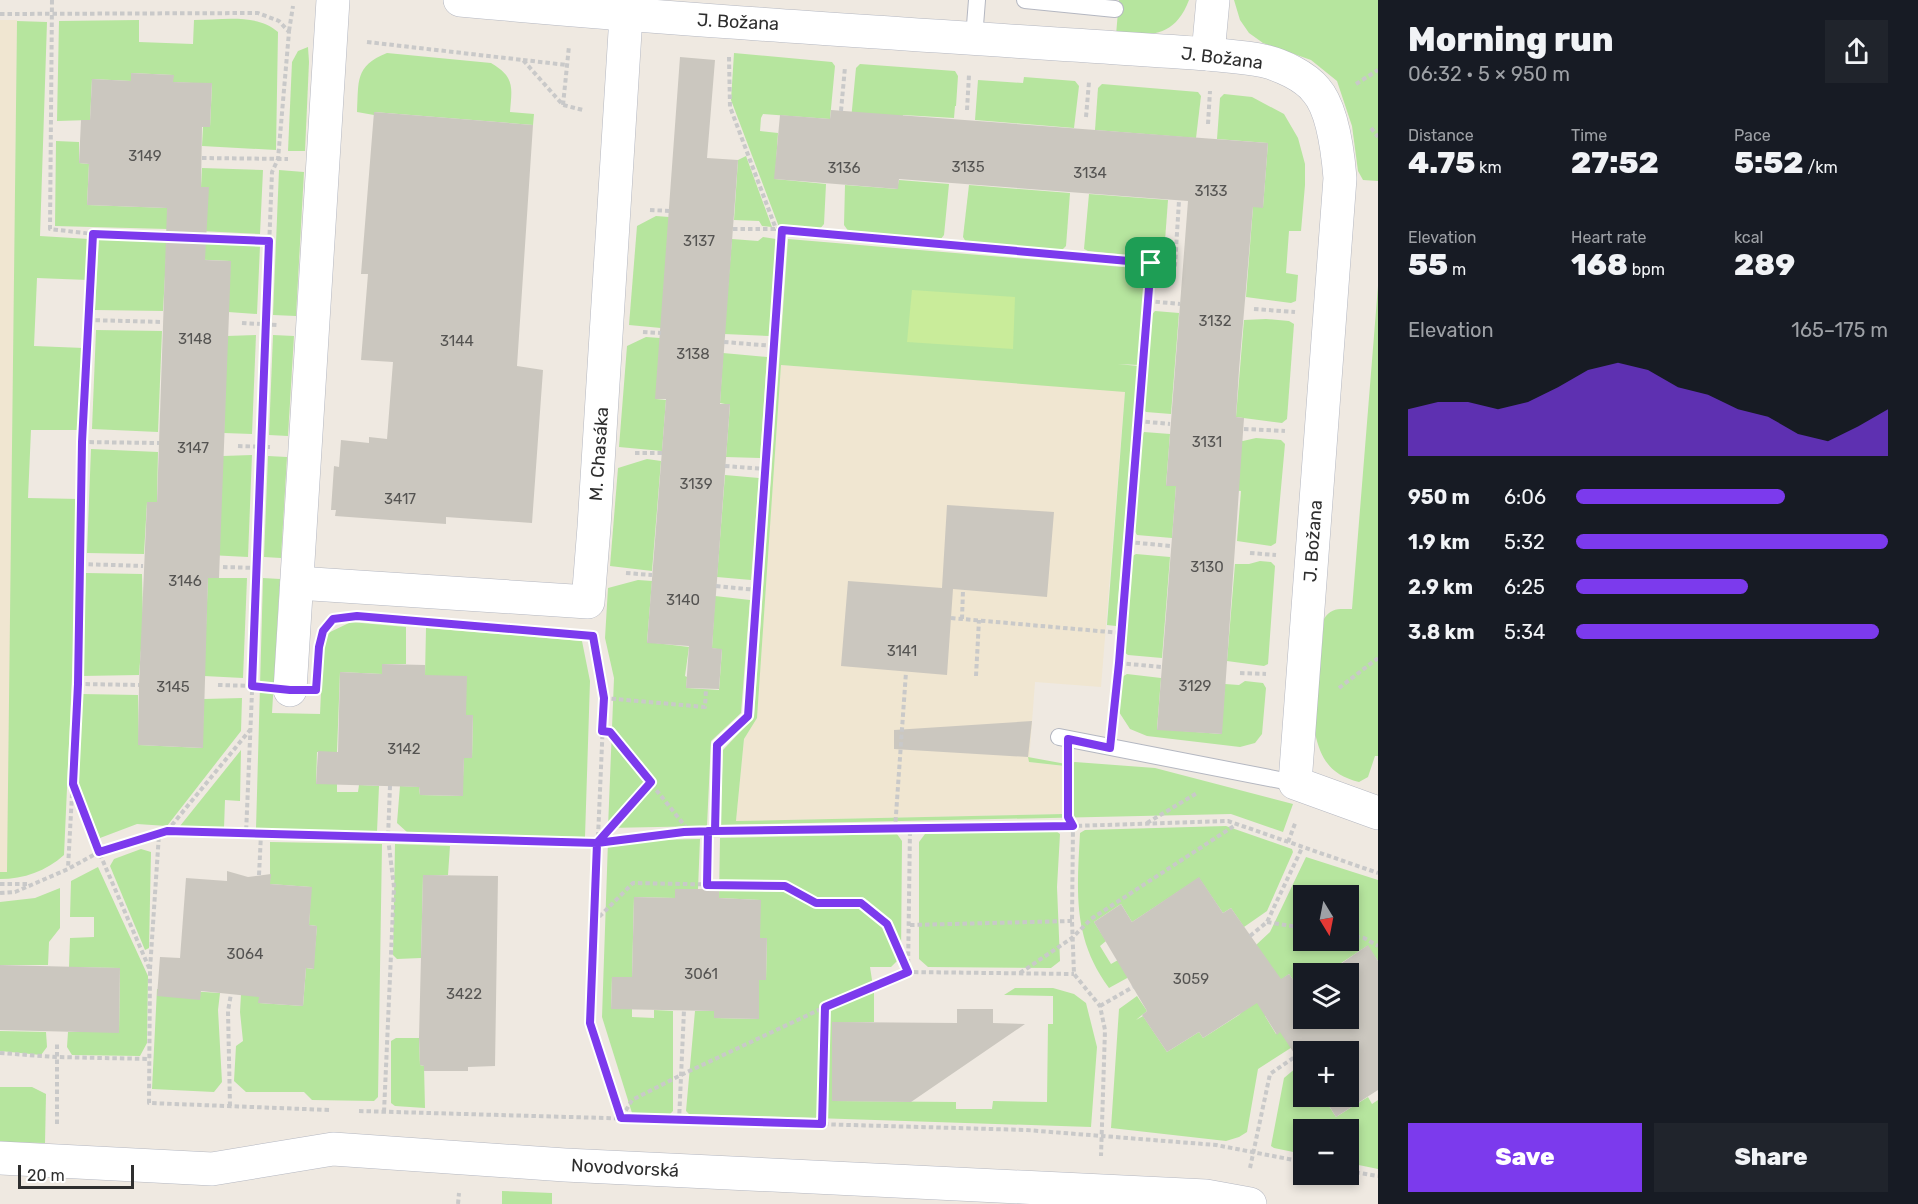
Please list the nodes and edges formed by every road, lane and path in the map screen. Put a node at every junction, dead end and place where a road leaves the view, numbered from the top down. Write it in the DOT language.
graph roads {
  1 [pos="52,0"];
  2 [pos="295,0"];
  3 [pos="333,0"];
  4 [pos="460,0"];
  5 [pos="977,0"];
  6 [pos="1025,0"];
  7 [pos="1213,0"];
  8 [pos="1115,9"];
  9 [pos="0,14"];
  10 [pos="52,15"];
  11 [pos="626,16"];
  12 [pos="728,20"];
  13 [pos="289,32"];
  14 [pos="331,38"];
  15 [pos="569,42"];
  16 [pos="972,51"];
  17 [pos="523,60"];
  18 [pos="567,65"];
  19 [pos="845,65"];
  20 [pos="1209,69"];
  21 [pos="1089,74"];
  22 [pos="563,105"];
  23 [pos="967,110"];
  24 [pos="841,111"];
  25 [pos="591,112"];
  26 [pos="1086,117"];
  27 [pos="1208,124"];
  28 [pos="202,158"];
  29 [pos="278,159"];
  30 [pos="324,161"];
  31 [pos="1179,201"];
  32 [pos="733,229"];
  33 [pos="776,229"];
  34 [pos="782,230"];
  35 [pos="93,234"];
  36 [pos="269,241"];
  37 [pos="1151,263"];
  38 [pos="1148,301"];
  39 [pos="1180,304"];
  40 [pos="1254,309"];
  41 [pos="1305,313"];
  42 [pos="88,320"];
  43 [pos="163,322"];
  44 [pos="724,342"];
  45 [pos="774,346"];
  46 [pos="1138,421"];
  47 [pos="1170,424"];
  48 [pos="1244,429"];
  49 [pos="1296,432"];
  50 [pos="82,442"];
  51 [pos="159,442"];
  52 [pos="725,466"];
  53 [pos="765,469"];
  54 [pos="1128,542"];
  55 [pos="1171,546"];
  56 [pos="1250,553"];
  57 [pos="1278,555"];
  58 [pos="81,564"];
  59 [pos="143,566"];
  60 [pos="297,584"];
  61 [pos="716,586"];
  62 [pos="757,590"];
  63 [pos="963,590"];
  64 [pos="588,602"];
  65 [pos="951,618"];
  66 [pos="962,619"];
  67 [pos="979,620"];
  68 [pos="1121,633"];
  69 [pos="254,639"];
  70 [pos="1119,663"];
  71 [pos="1161,667"];
  72 [pos="906,672"];
  73 [pos="1240,673"];
  74 [pos="253,674"];
  75 [pos="1269,674"];
  76 [pos="976,676"];
  77 [pos="78,684"];
  78 [pos="139,685"];
  79 [pos="218,685"];
  80 [pos="252,686"];
  81 [pos="706,689"];
  82 [pos="290,690"];
  83 [pos="604,698"];
  84 [pos="1113,717"];
  85 [pos="1122,725"];
  86 [pos="250,729"];
  87 [pos="602,731"];
  88 [pos="1064,738"];
  89 [pos="1110,748"];
  90 [pos="1234,771"];
  91 [pos="651,782"];
  92 [pos="1295,783"];
  93 [pos="73,784"];
  94 [pos="390,786"];
  95 [pos="1378,813"];
  96 [pos="1146,824"];
  97 [pos="1238,824"];
  98 [pos="1073,826"];
  99 [pos="910,828"];
  100 [pos="895,829"];
  101 [pos="167,831"];
  102 [pos="708,831"];
  103 [pos="715,831"];
  104 [pos="684,832"];
  105 [pos="159,834"];
  106 [pos="246,834"];
  107 [pos="261,834"];
  108 [pos="388,838"];
  109 [pos="597,843"];
  110 [pos="1302,848"];
  111 [pos="99,852"];
  112 [pos="68,869"];
  113 [pos="1378,873"];
  114 [pos="259,875"];
  115 [pos="0,884"];
  116 [pos="32,884"];
  117 [pos="707,886"];
  118 [pos="0,893"];
  119 [pos="1071,921"];
  120 [pos="593,922"];
  121 [pos="1267,922"];
  122 [pos="910,925"];
  123 [pos="1293,926"];
  124 [pos="1250,936"];
  125 [pos="1359,937"];
  126 [pos="1072,938"];
  127 [pos="1378,946"];
  128 [pos="150,970"];
  129 [pos="908,972"];
  130 [pos="1019,974"];
  131 [pos="1074,974"];
  132 [pos="1133,987"];
  133 [pos="231,994"];
  134 [pos="1100,1006"];
  135 [pos="825,1007"];
  136 [pos="684,1010"];
  137 [pos="57,1044"];
  138 [pos="0,1053"];
  139 [pos="56,1057"];
  140 [pos="1293,1058"];
  141 [pos="150,1059"];
  142 [pos="681,1075"];
  143 [pos="230,1106"];
  144 [pos="337,1110"];
  145 [pos="348,1111"];
  146 [pos="384,1112"];
  147 [pos="621,1118"];
  148 [pos="679,1121"];
  149 [pos="822,1124"];
  150 [pos="1103,1137"];
  151 [pos="1253,1151"];
  152 [pos="0,1158"];
  153 [pos="1293,1160"];
  154 [pos="58,1161"];
  155 [pos="1359,1172"];
  156 [pos="1378,1176"];
  157 [pos="1079,1195"];
  158 [pos="1250,1204"];
  1 -- 10 [label="path"];
  2 -- 13 [label="path"];
  3 -- 14 [label="street"];
  4 -- 11 [label="street, J. Božana"];
  5 -- 16 [label="lane"];
  6 -- 8 [label="lane"];
  7 -- 20 [label="street"];
  9 -- 10 [label="path"];
  10 -- 13 [label="path"];
  10 -- 35 [label="path"];
  11 -- 12 [label="street, J. Božana"];
  11 -- 64 [label="street, M. Chasáka"];
  12 -- 16 [label="street, J. Božana"];
  12 -- 33 [label="path"];
  13 -- 14 [label="path"];
  13 -- 29 [label="path"];
  14 -- 17 [label="path"];
  14 -- 30 [label="street"];
  15 -- 18 [label="path"];
  16 -- 20 [label="street, J. Božana"];
  16 -- 23 [label="path"];
  17 -- 18 [label="path"];
  17 -- 22 [label="path"];
  18 -- 22 [label="path"];
  19 -- 24 [label="path"];
  20 -- 27 [label="path"];
  20 -- 92 [label="street, J. Božana"];
  21 -- 26 [label="path"];
  22 -- 25 [label="path"];
  28 -- 29 [label="path"];
  29 -- 30 [label="path"];
  29 -- 36 [label="path"];
  30 -- 60 [label="street"];
  31 -- 37 [label="path"];
  32 -- 33 [label="path"];
  33 -- 34 [label="path"];
  34 -- 37 [label="path"];
  34 -- 45 [label="path"];
  35 -- 36 [label="path"];
  35 -- 42 [label="path"];
  36 -- 69 [label="path"];
  37 -- 38 [label="path"];
  38 -- 39 [label="path"];
  38 -- 46 [label="path"];
  40 -- 41 [label="path"];
  42 -- 43 [label="path"];
  42 -- 50 [label="path"];
  44 -- 45 [label="path"];
  45 -- 53 [label="path"];
  46 -- 47 [label="path"];
  46 -- 54 [label="path"];
  48 -- 49 [label="path"];
  50 -- 51 [label="path"];
  50 -- 58 [label="path"];
  52 -- 53 [label="path"];
  53 -- 62 [label="path"];
  54 -- 55 [label="path"];
  54 -- 68 [label="path"];
  56 -- 57 [label="path"];
  58 -- 59 [label="path"];
  58 -- 77 [label="path"];
  60 -- 64 [label="street"];
  60 -- 82 [label="street"];
  61 -- 62 [label="path"];
  62 -- 103 [label="path"];
  63 -- 66 [label="path"];
  64 -- 83 [label="path"];
  65 -- 66 [label="path"];
  66 -- 67 [label="path"];
  67 -- 68 [label="path"];
  67 -- 76 [label="path"];
  68 -- 70 [label="path"];
  70 -- 71 [label="path"];
  70 -- 84 [label="path"];
  72 -- 100 [label="path"];
  73 -- 75 [label="path"];
  74 -- 80 [label="path"];
  77 -- 78 [label="path"];
  77 -- 93 [label="path"];
  79 -- 80 [label="path"];
  80 -- 82 [label="path"];
  80 -- 86 [label="path"];
  81 -- 83 [label="path"];
  83 -- 87 [label="path"];
  84 -- 85 [label="path"];
  84 -- 89 [label="path"];
  86 -- 101 [label="path"];
  86 -- 106 [label="path"];
  87 -- 91 [label="path"];
  87 -- 109 [label="path"];
  88 -- 89 [label="lane"];
  88 -- 98 [label="path"];
  89 -- 90 [label="lane"];
  90 -- 92 [label="lane"];
  90 -- 96 [label="path"];
  91 -- 104 [label="path"];
  91 -- 109 [label="path"];
  92 -- 95 [label="street"];
  93 -- 111 [label="path"];
  93 -- 112 [label="path"];
  94 -- 108 [label="path"];
  96 -- 97 [label="path"];
  96 -- 98 [label="path"];
  97 -- 110 [label="path"];
  97 -- 126 [label="path"];
  98 -- 99 [label="path"];
  98 -- 119 [label="path"];
  99 -- 100 [label="path"];
  99 -- 122 [label="path"];
  100 -- 103 [label="path"];
  101 -- 105 [label="path"];
  101 -- 106 [label="path"];
  102 -- 103 [label="path"];
  102 -- 104 [label="path"];
  102 -- 117 [label="path"];
  104 -- 109 [label="path"];
  105 -- 111 [label="path"];
  105 -- 128 [label="path"];
  106 -- 107 [label="path"];
  107 -- 108 [label="path"];
  107 -- 114 [label="path"];
  108 -- 109 [label="path"];
  108 -- 146 [label="path"];
  109 -- 120 [label="path"];
  110 -- 113 [label="path"];
  110 -- 121 [label="path"];
  111 -- 112 [label="path"];
  111 -- 128 [label="path"];
  112 -- 116 [label="path"];
  115 -- 116 [label="path"];
  116 -- 118 [label="path"];
  117 -- 120 [label="path"];
  117 -- 129 [label="path"];
  119 -- 122 [label="path"];
  119 -- 126 [label="path"];
  120 -- 147 [label="path"];
  121 -- 123 [label="path"];
  121 -- 124 [label="path"];
  122 -- 129 [label="path"];
  125 -- 127 [label="path"];
  126 -- 130 [label="path"];
  126 -- 131 [label="path"];
  128 -- 141 [label="path"];
  129 -- 130 [label="path"];
  129 -- 135 [label="path"];
  130 -- 131 [label="path"];
  131 -- 134 [label="path"];
  132 -- 134 [label="path"];
  133 -- 143 [label="path"];
  134 -- 150 [label="path"];
  135 -- 142 [label="path"];
  135 -- 149 [label="path"];
  136 -- 142 [label="path"];
  137 -- 139 [label="path"];
  138 -- 139 [label="path"];
  139 -- 141 [label="path"];
  139 -- 154 [label="path"];
  140 -- 151 [label="path"];
  141 -- 143 [label="path"];
  142 -- 147 [label="path"];
  142 -- 148 [label="path"];
  143 -- 144 [label="path"];
  145 -- 146 [label="path"];
  146 -- 147 [label="path"];
  147 -- 148 [label="path"];
  148 -- 149 [label="path"];
  149 -- 150 [label="path"];
  150 -- 151 [label="path"];
  150 -- 157 [label="path"];
  151 -- 153 [label="path"];
  152 -- 154 [label="street, Novodvorská"];
  154 -- 157 [label="street, Novodvorská"];
  155 -- 156 [label="path"];
  157 -- 158 [label="street, Novodvorská"];
}
